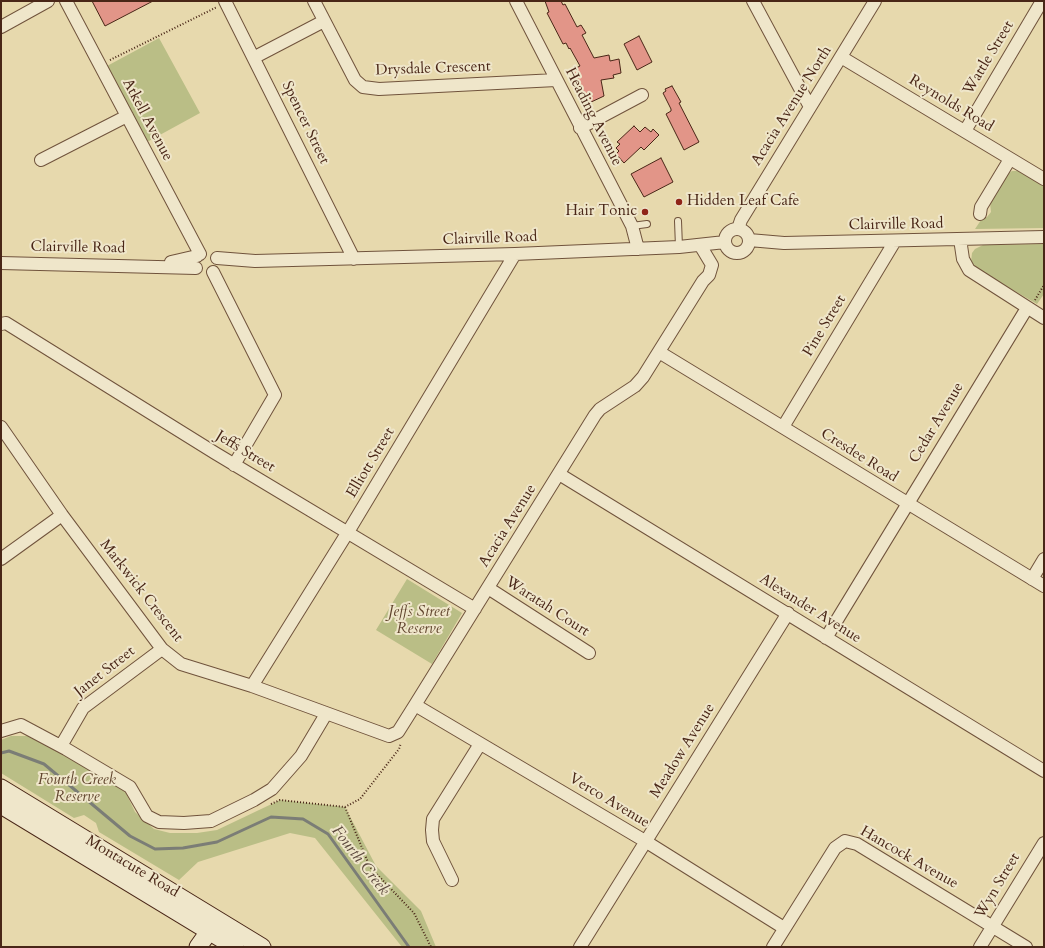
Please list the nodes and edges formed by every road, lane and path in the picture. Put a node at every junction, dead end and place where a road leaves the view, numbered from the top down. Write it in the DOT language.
graph roads {
  1 [pos="48,1"];
  2 [pos="66,1"];
  3 [pos="314,1"];
  4 [pos="516,1"];
  5 [pos="753,1"];
  6 [pos="875,1"];
  7 [pos="1042,1"];
  8 [pos="226,2"];
  9 [pos="324,21"];
  10 [pos="1,27"];
  11 [pos="841,57"];
  12 [pos="255,58"];
  13 [pos="100,65"];
  14 [pos="556,80"];
  15 [pos="642,95"];
  16 [pos="810,107"];
  17 [pos="127,116"];
  18 [pos="580,128"];
  19 [pos="964,131"];
  20 [pos="1010,159"];
  21 [pos="41,160"];
  22 [pos="1044,180"];
  23 [pos="980,214"];
  24 [pos="678,221"];
  25 [pos="647,224"];
  26 [pos="632,226"];
  27 [pos="738,229"];
  28 [pos="1044,237"];
  29 [pos="960,239"];
  30 [pos="749,240"];
  31 [pos="895,241"];
  32 [pos="725,242"];
  33 [pos="700,245"];
  34 [pos="679,247"];
  35 [pos="638,249"];
  36 [pos="515,254"];
  37 [pos="198,259"];
  38 [pos="354,259"];
  39 [pos="1,263"];
  40 [pos="216,267"];
  41 [pos="1044,285"];
  42 [pos="1028,308"];
  43 [pos="1044,318"];
  44 [pos="1,324"];
  45 [pos="659,352"];
  46 [pos="1,427"];
  47 [pos="783,427"];
  48 [pos="234,465"];
  49 [pos="559,474"];
  50 [pos="907,504"];
  51 [pos="62,515"];
  52 [pos="347,532"];
  53 [pos="1,559"];
  54 [pos="1044,559"];
  55 [pos="1032,579"];
  56 [pos="1044,586"];
  57 [pos="488,588"];
  58 [pos="474,609"];
  59 [pos="788,614"];
  60 [pos="826,638"];
  61 [pos="162,649"];
  62 [pos="589,653"];
  63 [pos="252,686"];
  64 [pos="415,705"];
  65 [pos="326,714"];
  66 [pos="1,731"];
  67 [pos="398,732"];
  68 [pos="480,744"];
  69 [pos="61,746"];
  70 [pos="1044,771"];
  71 [pos="1,788"];
  72 [pos="1,805"];
  73 [pos="266,806"];
  74 [pos="345,807"];
  75 [pos="645,841"];
  76 [pos="1044,843"];
  77 [pos="452,880"];
  78 [pos="214,926"];
  79 [pos="992,927"];
  80 [pos="784,928"];
  81 [pos="198,947"];
  82 [pos="235,947"];
  83 [pos="262,947"];
  84 [pos="431,947"];
  85 [pos="580,947"];
  86 [pos="773,947"];
  87 [pos="980,947"];
  88 [pos="1026,947"];
  1 -- 10 [label="street"];
  2 -- 13 [label="street, Atkell Avenue"];
  3 -- 9 [label="street, Drysdale Crescent"];
  4 -- 14 [label="street, Heading Avenue"];
  5 -- 16 [label="street"];
  6 -- 11 [label="street, Acacia Avenue North"];
  7 -- 19 [label="street, Wattle Street"];
  8 -- 12 [label="street, Spencer Street"];
  8 -- 13 [label="path"];
  9 -- 12 [label="street"];
  9 -- 14 [label="street, Drysdale Crescent"];
  11 -- 16 [label="street, Acacia Avenue North"];
  11 -- 19 [label="street, Reynolds Road"];
  12 -- 38 [label="street, Spencer Street"];
  13 -- 17 [label="street, Atkell Avenue"];
  14 -- 18 [label="street, Heading Avenue"];
  15 -- 18 [label="street"];
  16 -- 27 [label="street, Acacia Avenue North"];
  17 -- 21 [label="street"];
  17 -- 37 [label="street, Atkell Avenue"];
  18 -- 26 [label="street, Heading Avenue"];
  19 -- 20 [label="street, Reynolds Road"];
  20 -- 22 [label="street, Reynolds Road"];
  20 -- 23 [label="street"];
  24 -- 34 [label="lane"];
  25 -- 26 [label="lane"];
  26 -- 35 [label="street, Heading Avenue"];
  27 -- 30 [label="street"];
  27 -- 32 [label="street"];
  28 -- 29 [label="street, Clairville Road"];
  29 -- 31 [label="street, Clairville Road"];
  29 -- 42 [label="street"];
  30 -- 31 [label="street, Clairville Road"];
  30 -- 32 [label="street"];
  31 -- 47 [label="street, Pine Street"];
  32 -- 33 [label="street, Clairville Road"];
  33 -- 34 [label="street, Clairville Road"];
  33 -- 45 [label="street"];
  34 -- 35 [label="street, Clairville Road"];
  35 -- 36 [label="street, Clairville Road"];
  36 -- 38 [label="street, Clairville Road"];
  36 -- 52 [label="street, Elliott Street"];
  37 -- 39 [label="street, Clairville Road"];
  37 -- 40 [label="street"];
  37 -- 40 [label="street"];
  38 -- 40 [label="street, Clairville Road"];
  40 -- 48 [label="street"];
  41 -- 42 [label="path"];
  42 -- 43 [label="street"];
  42 -- 50 [label="street, Cedar Avenue"];
  44 -- 48 [label="street, Jeffs Street"];
  45 -- 47 [label="street, Cresdee Road"];
  45 -- 49 [label="street, Acacia Avenue"];
  46 -- 51 [label="street, Markwick Crescent"];
  47 -- 50 [label="street, Cresdee Road"];
  48 -- 52 [label="street, Jeffs Street"];
  49 -- 57 [label="street, Acacia Avenue"];
  49 -- 59 [label="street, Alexander Avenue"];
  50 -- 55 [label="street, Cresdee Road"];
  50 -- 60 [label="street, Cedar Avenue"];
  51 -- 53 [label="street"];
  51 -- 61 [label="street, Markwick Crescent"];
  52 -- 58 [label="street, Jeffs Street"];
  52 -- 63 [label="street, Elliott Street"];
  54 -- 55 [label="street"];
  55 -- 56 [label="street, Cresdee Road"];
  57 -- 58 [label="street, Acacia Avenue"];
  57 -- 62 [label="street, Waratah Court"];
  58 -- 64 [label="street, Acacia Avenue"];
  59 -- 60 [label="street, Alexander Avenue"];
  59 -- 75 [label="street, Meadow Avenue"];
  60 -- 70 [label="street, Alexander Avenue"];
  61 -- 63 [label="street, Markwick Crescent"];
  61 -- 69 [label="street, Janet Street"];
  63 -- 65 [label="street, Markwick Crescent"];
  64 -- 67 [label="street, Acacia Avenue"];
  64 -- 68 [label="street, Verco Avenue"];
  65 -- 67 [label="street, Markwick Crescent"];
  65 -- 69 [label="street"];
  66 -- 69 [label="street"];
  67 -- 74 [label="path"];
  68 -- 75 [label="street, Verco Avenue"];
  68 -- 77 [label="street"];
  71 -- 78 [label="main road, Montacute Road"];
  72 -- 78 [label="main road, Montacute Road"];
  73 -- 74 [label="path"];
  74 -- 84 [label="path"];
  75 -- 80 [label="street, Verco Avenue"];
  75 -- 85 [label="street, Meadow Avenue"];
  76 -- 79 [label="street, Wyn Street"];
  78 -- 81 [label="main road"];
  78 -- 82 [label="main road, Montacute Road"];
  78 -- 83 [label="main road, Montacute Road"];
  79 -- 80 [label="street, Hancock Avenue"];
  79 -- 87 [label="street, Wyn Street"];
  79 -- 88 [label="street, Hancock Avenue"];
  80 -- 86 [label="street, Hancock Avenue"];
}
